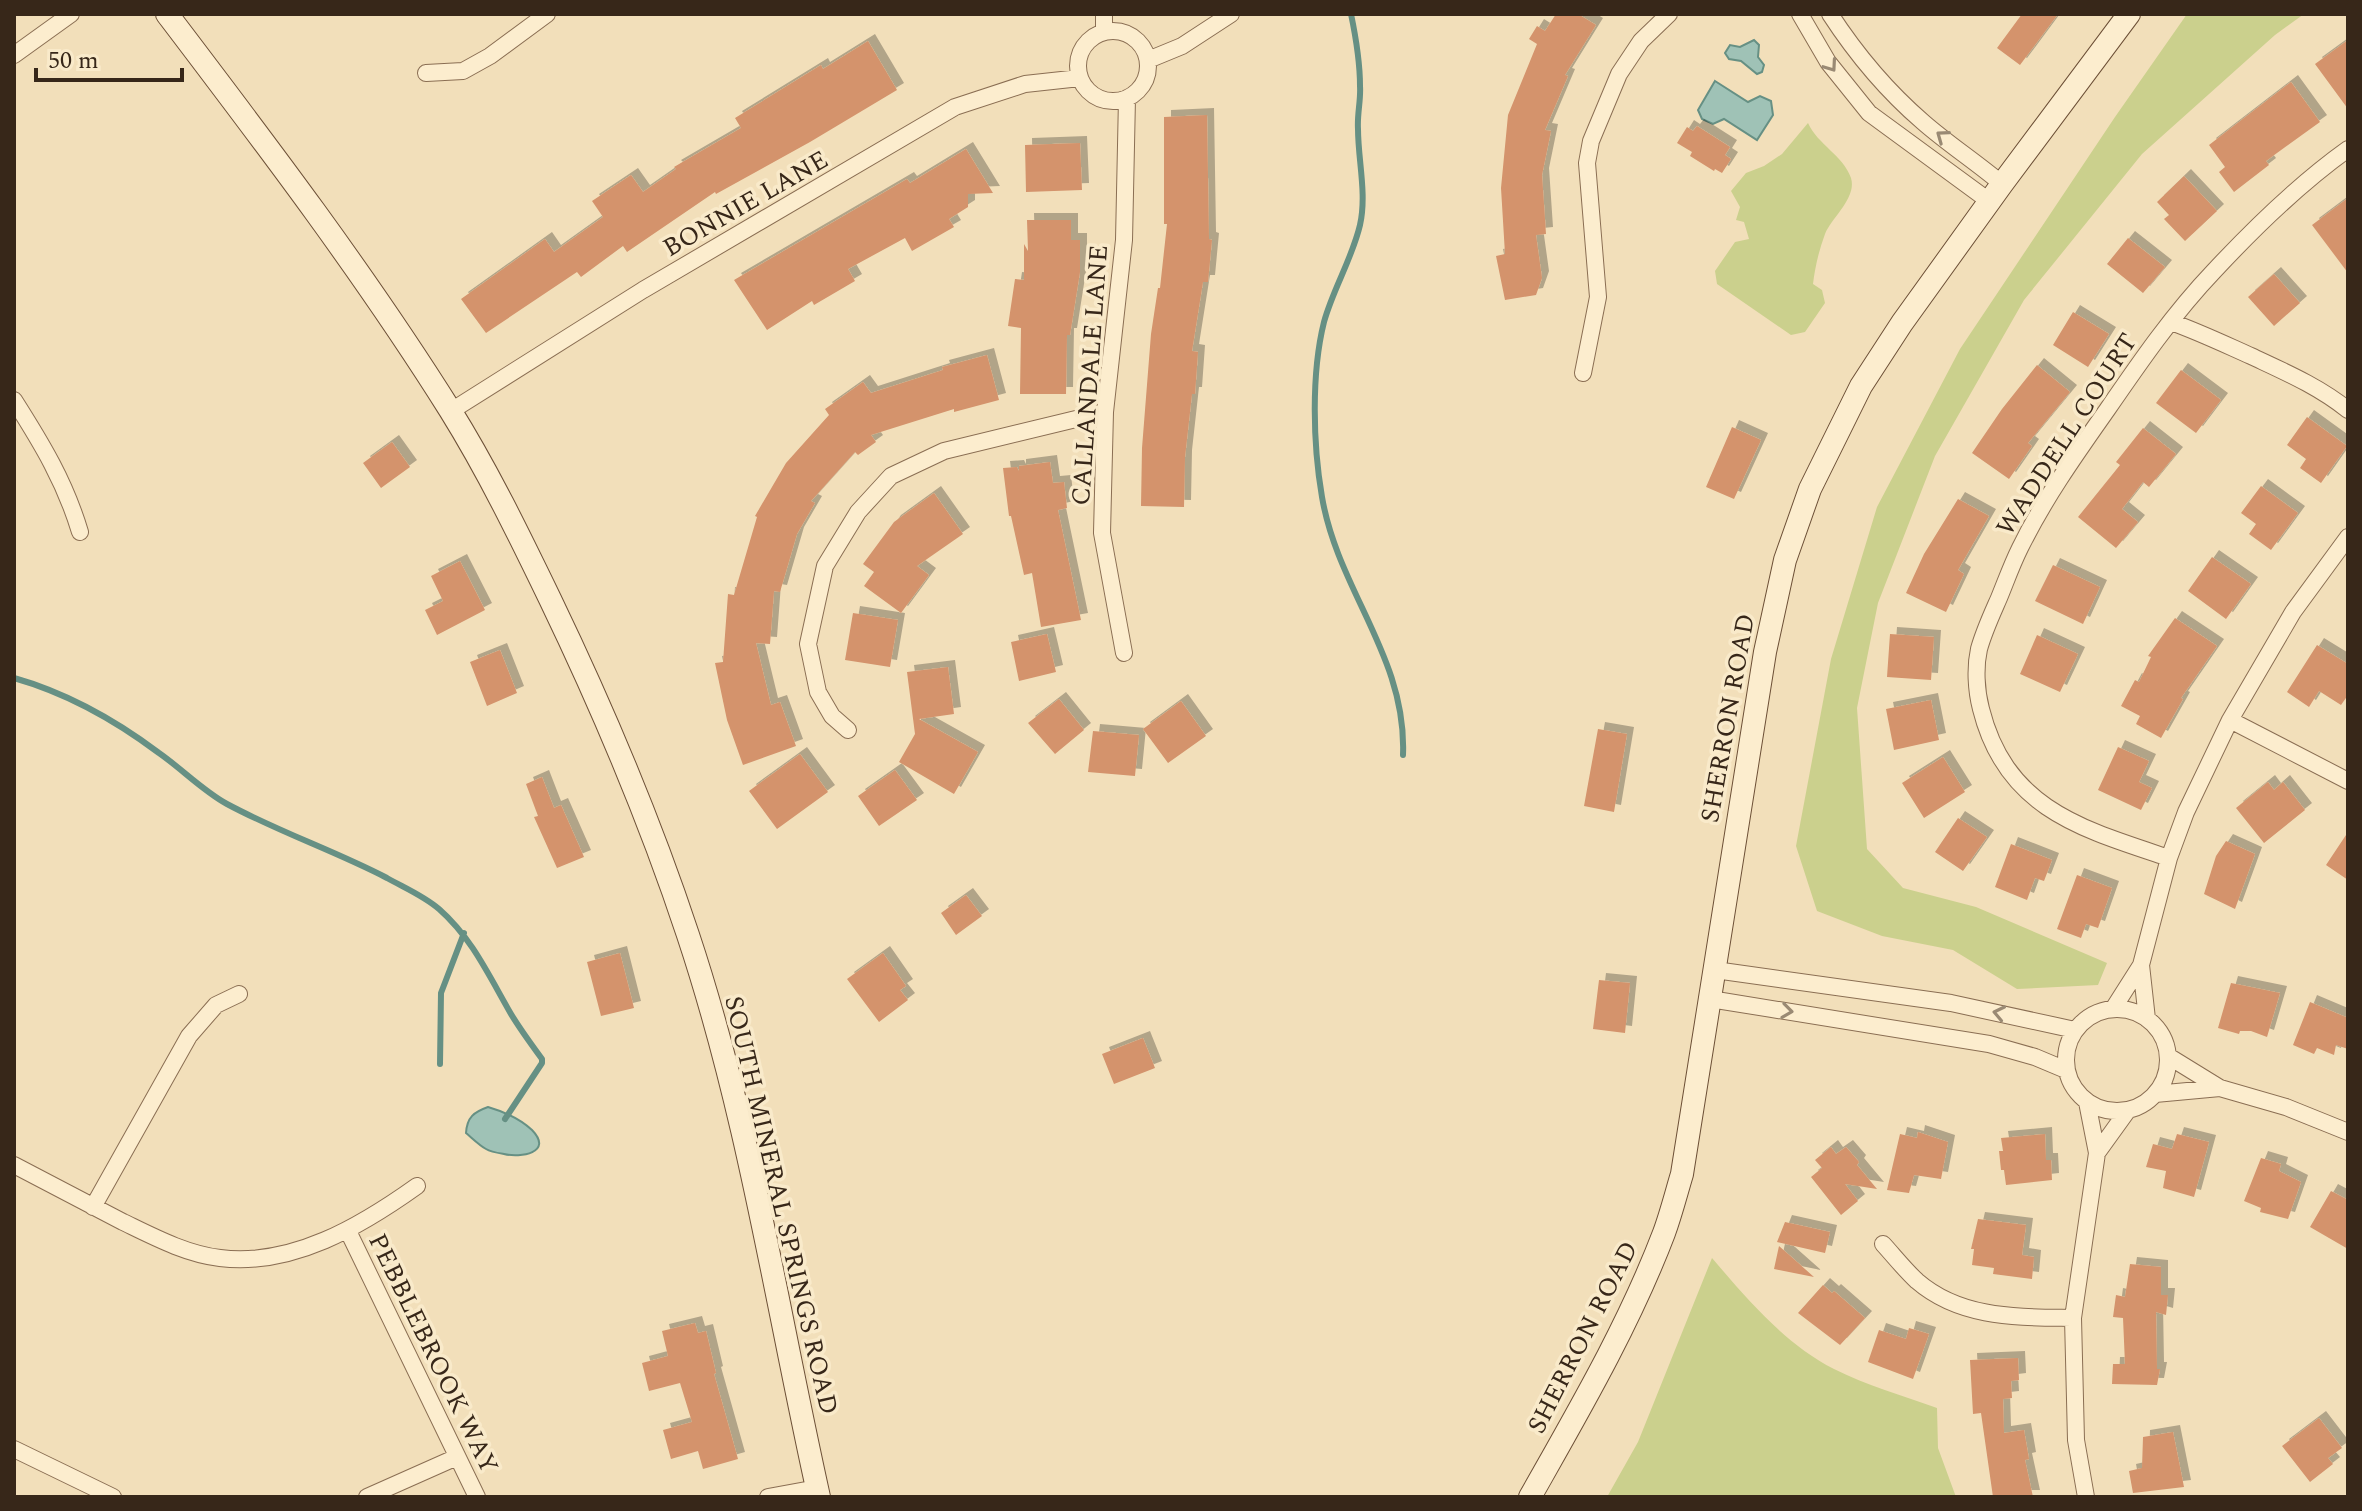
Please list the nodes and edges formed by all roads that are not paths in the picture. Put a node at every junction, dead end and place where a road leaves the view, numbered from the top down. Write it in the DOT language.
graph roads {
  1 [pos="71,14"];
  2 [pos="167,14"];
  3 [pos="547,14"];
  4 [pos="1104,14"];
  5 [pos="1231,14"];
  6 [pos="1669,14"];
  7 [pos="1800,14"];
  8 [pos="1830,14"];
  9 [pos="2129,14"];
  10 [pos="1104,32"];
  11 [pos="14,55"];
  12 [pos="1148,60"];
  13 [pos="426,73"];
  14 [pos="1080,78"];
  15 [pos="1127,98"];
  16 [pos="2348,149"];
  17 [pos="1996,192"];
  18 [pos="2171,322"];
  19 [pos="1583,373"];
  20 [pos="14,400"];
  21 [pos="2348,410"];
  22 [pos="451,411"];
  23 [pos="1105,412"];
  24 [pos="80,532"];
  25 [pos="2348,537"];
  26 [pos="1124,653"];
  27 [pos="2230,720"];
  28 [pos="848,730"];
  29 [pos="2348,781"];
  30 [pos="2169,858"];
  31 [pos="2141,965"];
  32 [pos="1715,970"];
  33 [pos="239,994"];
  34 [pos="1710,999"];
  35 [pos="2113,1009"];
  36 [pos="2147,1019"];
  37 [pos="2075,1030"];
  38 [pos="2168,1056"];
  39 [pos="2066,1070"];
  40 [pos="2220,1088"];
  41 [pos="2155,1094"];
  42 [pos="2087,1102"];
  43 [pos="2128,1110"];
  44 [pos="2348,1132"];
  45 [pos="2097,1153"];
  46 [pos="14,1165"];
  47 [pos="417,1186"];
  48 [pos="93,1207"];
  49 [pos="348,1231"];
  50 [pos="1883,1244"];
  51 [pos="2073,1318"];
  52 [pos="14,1449"];
  53 [pos="457,1457"];
  54 [pos="818,1493"];
  55 [pos="113,1497"];
  56 [pos="367,1497"];
  57 [pos="477,1497"];
  58 [pos="768,1497"];
  59 [pos="1530,1497"];
  60 [pos="2086,1497"];
  1 -- 11 [label="street"];
  2 -- 22 [label="street, SOUTH MINERAL SPRINGS ROAD"];
  3 -- 13 [label="street"];
  4 -- 10 [label="street"];
  5 -- 12 [label="street"];
  6 -- 19 [label="street"];
  7 -- 17 [label="street, one-way"];
  17 -- 8 [label="street, one-way"];
  9 -- 17 [label="street, SHERRON ROAD"];
  10 -- 12 [label="street"];
  10 -- 14 [label="street"];
  12 -- 15 [label="street"];
  14 -- 15 [label="street"];
  14 -- 22 [label="street, BONNIE LANE"];
  15 -- 23 [label="street, CALLANDALE LANE"];
  16 -- 18 [label="street, WADDELL COURT"];
  17 -- 32 [label="street, SHERRON ROAD"];
  18 -- 21 [label="street"];
  18 -- 30 [label="street, WADDELL COURT"];
  20 -- 24 [label="street"];
  22 -- 54 [label="street, SOUTH MINERAL SPRINGS ROAD"];
  23 -- 26 [label="street, CALLANDALE LANE"];
  23 -- 28 [label="street"];
  25 -- 27 [label="street"];
  27 -- 29 [label="street"];
  27 -- 30 [label="street"];
  30 -- 31 [label="street"];
  31 -- 35 [label="street"];
  31 -- 36 [label="street"];
  32 -- 34 [label="street, SHERRON ROAD"];
  37 -- 32 [label="street, one-way"];
  33 -- 48 [label="street"];
  34 -- 39 [label="street, one-way"];
  34 -- 59 [label="street, SHERRON ROAD"];
  35 -- 36 [label="street"];
  35 -- 37 [label="street"];
  36 -- 38 [label="street"];
  37 -- 39 [label="street"];
  38 -- 40 [label="street"];
  38 -- 41 [label="street"];
  39 -- 42 [label="street"];
  40 -- 41 [label="street"];
  40 -- 44 [label="street"];
  41 -- 43 [label="street"];
  42 -- 43 [label="street"];
  42 -- 45 [label="street"];
  43 -- 45 [label="street"];
  45 -- 51 [label="street"];
  46 -- 48 [label="street"];
  47 -- 49 [label="street"];
  48 -- 49 [label="street"];
  49 -- 53 [label="street, PEBBLEBROOK WAY"];
  50 -- 51 [label="street"];
  51 -- 60 [label="street"];
  52 -- 55 [label="street"];
  53 -- 56 [label="street"];
  53 -- 57 [label="street, PEBBLEBROOK WAY"];
  54 -- 58 [label="street"];
}
